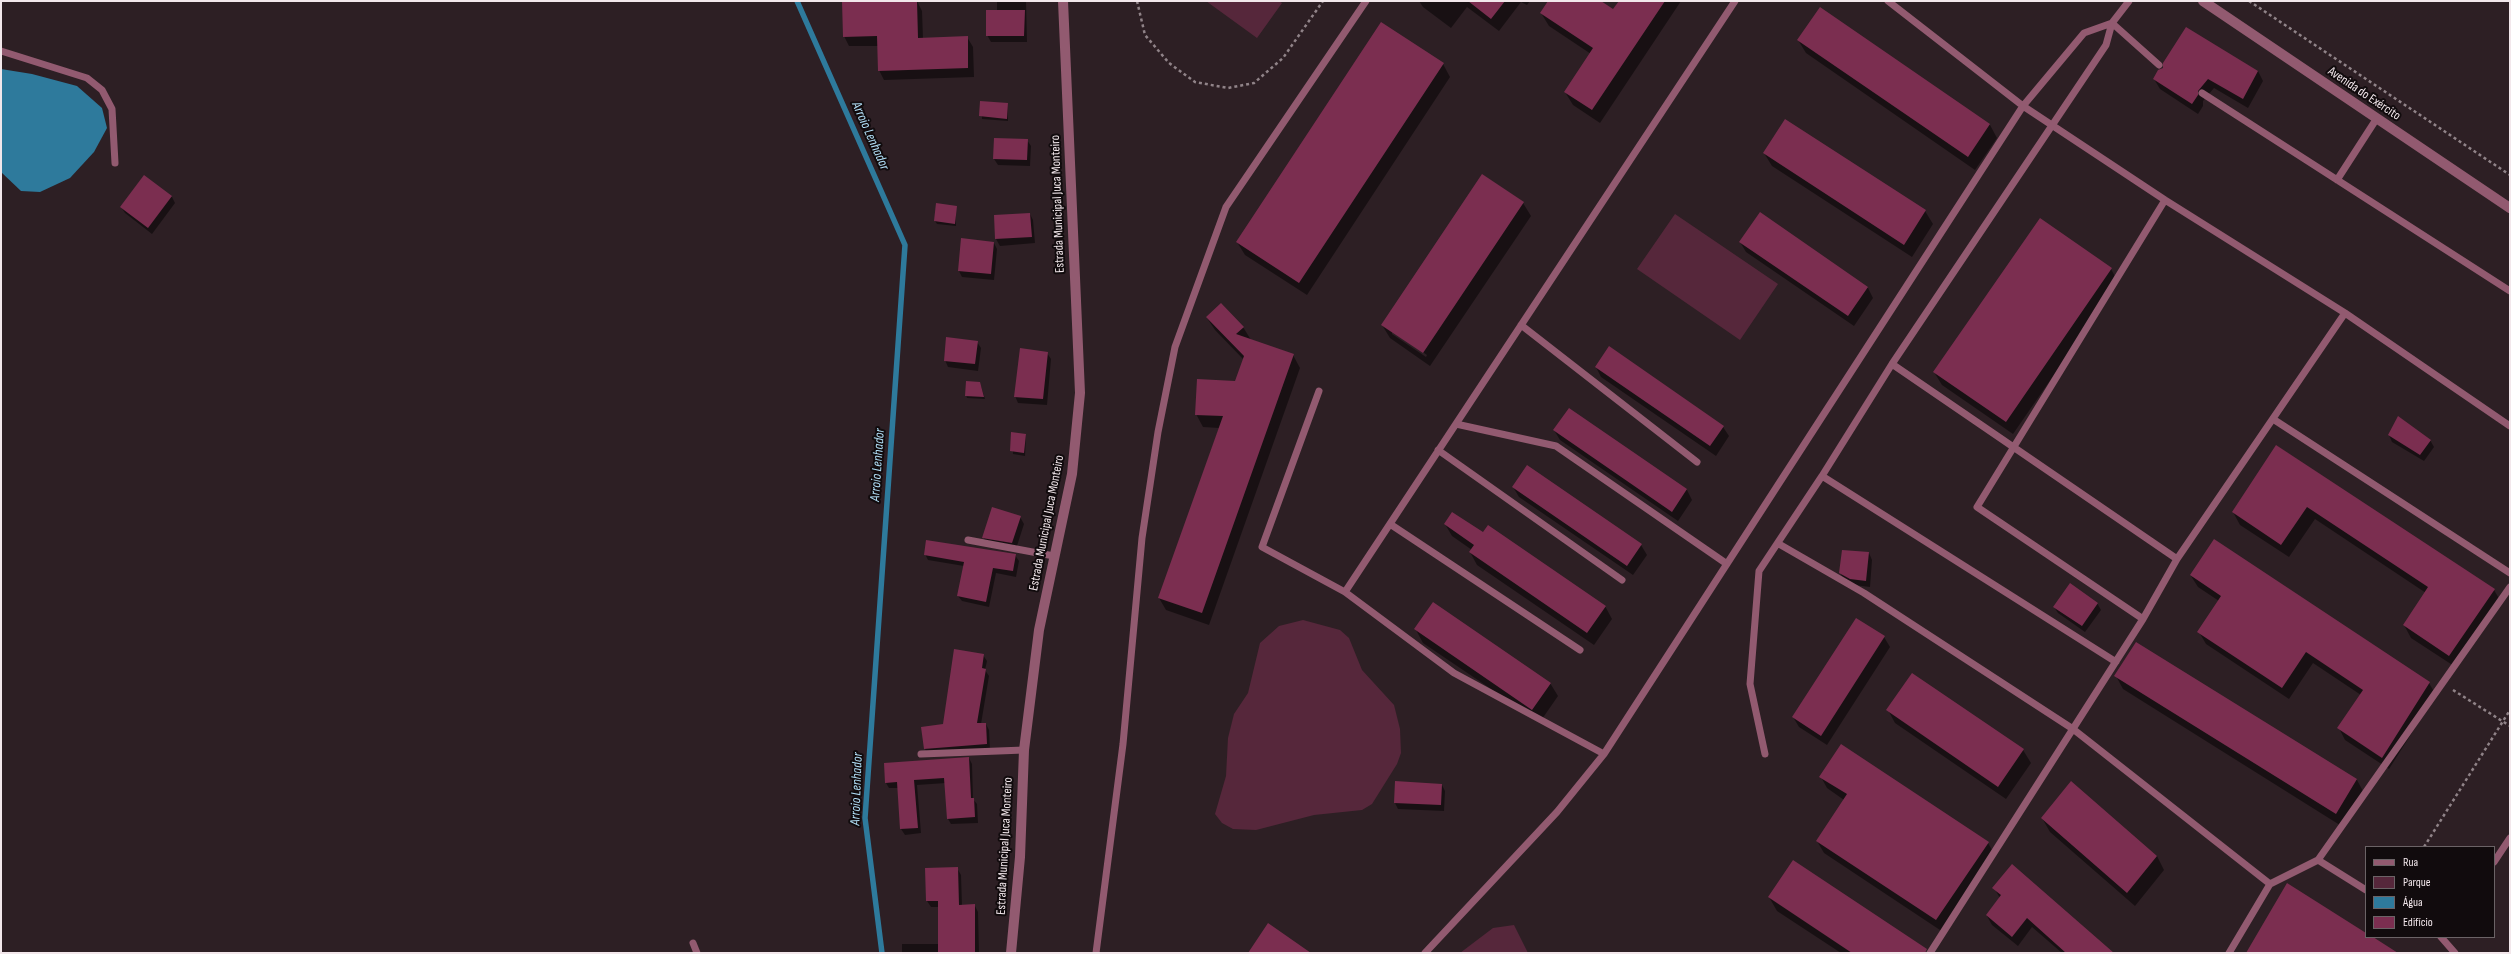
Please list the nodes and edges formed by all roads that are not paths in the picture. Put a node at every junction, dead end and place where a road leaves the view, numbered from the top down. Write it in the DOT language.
graph roads {
  1 [pos="1062,1"];
  2 [pos="1366,1"];
  3 [pos="1736,1"];
  4 [pos="1888,1"];
  5 [pos="2130,1"];
  6 [pos="2203,1"];
  7 [pos="2112,23"];
  8 [pos="1,51"];
  9 [pos="2158,64"];
  10 [pos="2202,93"];
  11 [pos="2023,106"];
  12 [pos="2377,118"];
  13 [pos="2053,126"];
  14 [pos="115,163"];
  15 [pos="2337,180"];
  16 [pos="2165,200"];
  17 [pos="2510,208"];
  18 [pos="2510,291"];
  19 [pos="2345,313"];
  20 [pos="1521,325"];
  21 [pos="1892,364"];
  22 [pos="1319,391"];
  23 [pos="2273,419"];
  24 [pos="1456,424"];
  25 [pos="2510,426"];
  26 [pos="2013,447"];
  27 [pos="1438,450"];
  28 [pos="1697,462"];
  29 [pos="1822,476"];
  30 [pos="1390,524"];
  31 [pos="968,540"];
  32 [pos="1778,544"];
  33 [pos="1054,556"];
  34 [pos="2177,559"];
  35 [pos="1727,564"];
  36 [pos="2510,573"];
  37 [pos="1622,580"];
  38 [pos="2510,589"];
  39 [pos="1345,592"];
  40 [pos="2143,619"];
  41 [pos="1580,650"];
  42 [pos="2116,662"];
  43 [pos="2073,729"];
  44 [pos="1024,750"];
  45 [pos="921,754"];
  46 [pos="1604,754"];
  47 [pos="1765,754"];
  48 [pos="2510,838"];
  49 [pos="2318,860"];
  50 [pos="2495,860"];
  51 [pos="2270,884"];
  52 [pos="2365,889"];
  53 [pos="2443,938"];
  54 [pos="694,943"];
  55 [pos="697,953"];
  56 [pos="1011,953"];
  57 [pos="1096,953"];
  58 [pos="1425,953"];
  59 [pos="1930,953"];
  60 [pos="2230,953"];
  61 [pos="2454,953"];
  1 -- 33 [label="street, Estrada Municipal Juca Monteiro"];
  2 -- 57 [label="lane"];
  3 -- 20 [label="lane"];
  4 -- 11 [label="lane"];
  5 -- 7 [label="lane"];
  6 -- 12 [label="street, Avenida do Exército"];
  7 -- 9 [label="lane"];
  7 -- 11 [label="lane"];
  7 -- 13 [label="lane"];
  8 -- 14 [label="lane"];
  10 -- 15 [label="lane"];
  11 -- 13 [label="lane"];
  11 -- 35 [label="lane"];
  12 -- 15 [label="lane"];
  12 -- 17 [label="street, Avenida do Exército"];
  13 -- 16 [label="lane"];
  13 -- 21 [label="lane"];
  15 -- 18 [label="lane"];
  16 -- 19 [label="lane"];
  16 -- 26 [label="lane"];
  19 -- 23 [label="lane"];
  19 -- 25 [label="lane"];
  20 -- 24 [label="lane"];
  20 -- 28 [label="lane"];
  21 -- 26 [label="lane"];
  21 -- 29 [label="lane"];
  22 -- 39 [label="lane"];
  23 -- 34 [label="lane"];
  23 -- 36 [label="lane"];
  24 -- 27 [label="lane"];
  24 -- 35 [label="lane"];
  26 -- 34 [label="lane"];
  26 -- 40 [label="lane"];
  27 -- 30 [label="lane"];
  27 -- 37 [label="lane"];
  29 -- 32 [label="lane"];
  29 -- 42 [label="lane"];
  30 -- 39 [label="lane"];
  30 -- 41 [label="lane"];
  31 -- 33 [label="lane"];
  32 -- 43 [label="lane"];
  32 -- 47 [label="lane"];
  33 -- 44 [label="street, Estrada Municipal Juca Monteiro"];
  34 -- 40 [label="lane"];
  35 -- 46 [label="lane"];
  38 -- 49 [label="lane"];
  39 -- 46 [label="lane"];
  40 -- 42 [label="lane"];
  42 -- 43 [label="lane"];
  43 -- 51 [label="lane"];
  43 -- 59 [label="lane"];
  44 -- 45 [label="lane"];
  44 -- 56 [label="street, Estrada Municipal Juca Monteiro"];
  46 -- 58 [label="lane"];
  48 -- 50 [label="lane"];
  49 -- 51 [label="lane"];
  49 -- 52 [label="lane"];
  51 -- 60 [label="lane"];
  53 -- 61 [label="lane"];
  54 -- 55 [label="lane"];
}
